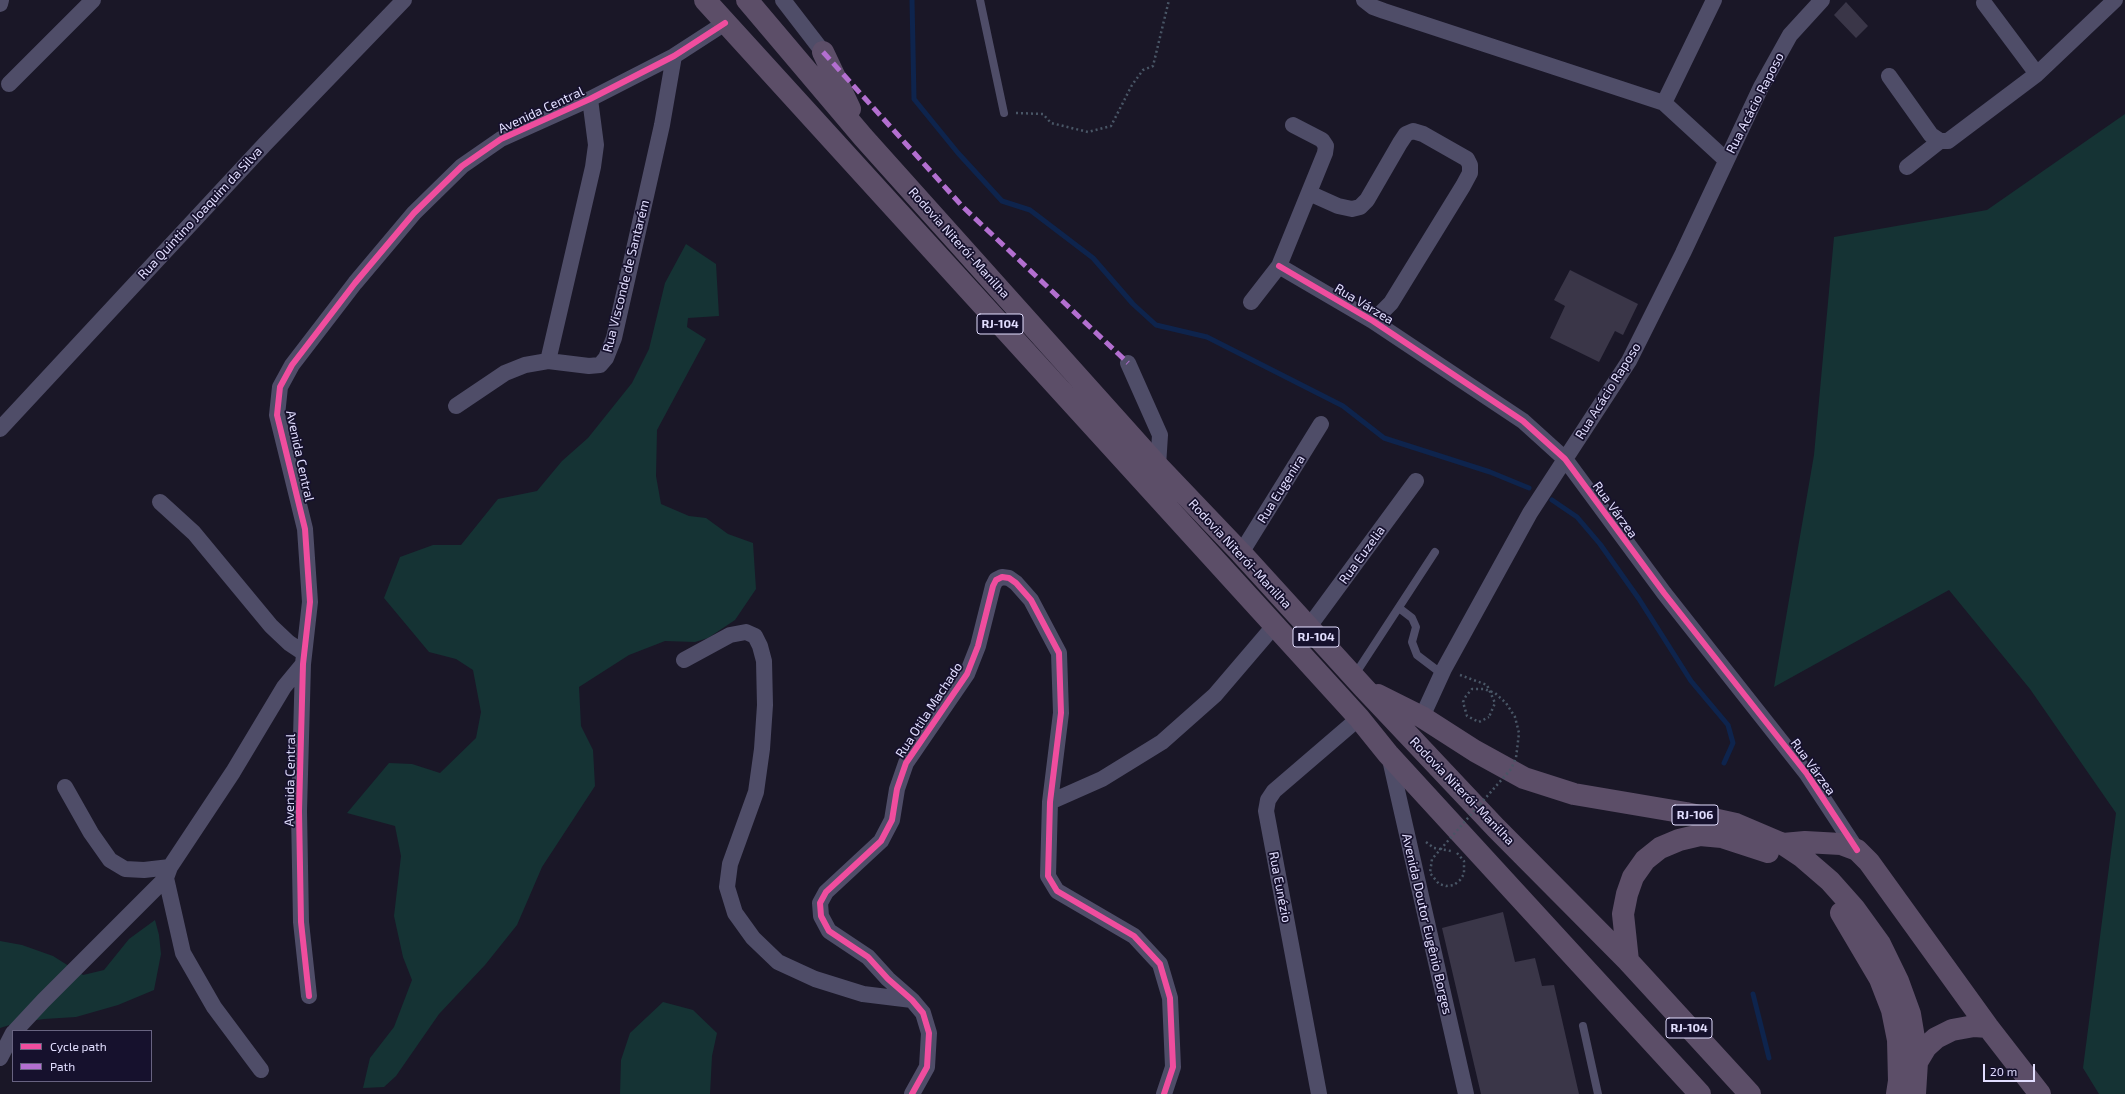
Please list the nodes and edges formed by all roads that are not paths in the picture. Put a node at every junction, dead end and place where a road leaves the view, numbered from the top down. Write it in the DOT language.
graph roads {
  1 [pos="1,0"];
  2 [pos="93,0"];
  3 [pos="404,0"];
  4 [pos="705,0"];
  5 [pos="747,0"];
  6 [pos="782,0"];
  7 [pos="980,0"];
  8 [pos="1364,0"];
  9 [pos="1714,0"];
  10 [pos="1822,0"];
  11 [pos="2115,0"];
  12 [pos="1984,3"];
  13 [pos="0,4"];
  14 [pos="725,23"];
  15 [pos="823,52"];
  16 [pos="674,56"];
  17 [pos="2037,74"];
  18 [pos="1889,76"];
  19 [pos="9,84"];
  20 [pos="590,99"];
  21 [pos="1664,103"];
  22 [pos="1004,113"];
  23 [pos="1293,125"];
  24 [pos="863,137"];
  25 [pos="1940,141"];
  26 [pos="1726,160"];
  27 [pos="1907,167"];
  28 [pos="1309,193"];
  29 [pos="1279,266"];
  30 [pos="1251,302"];
  31 [pos="1373,321"];
  32 [pos="548,361"];
  33 [pos="1128,363"];
  34 [pos="456,406"];
  35 [pos="1321,424"];
  36 [pos="0,429"];
  37 [pos="1565,459"];
  38 [pos="1158,466"];
  39 [pos="1416,481"];
  40 [pos="160,502"];
  41 [pos="1435,552"];
  42 [pos="1241,553"];
  43 [pos="1399,608"];
  44 [pos="1274,626"];
  45 [pos="1308,628"];
  46 [pos="304,658"];
  47 [pos="684,660"];
  48 [pos="1443,672"];
  49 [pos="1359,682"];
  50 [pos="1422,717"];
  51 [pos="1359,718"];
  52 [pos="1388,754"];
  53 [pos="65,787"];
  54 [pos="1050,802"];
  55 [pos="1783,844"];
  56 [pos="1857,850"];
  57 [pos="168,872"];
  58 [pos="1628,961"];
  59 [pos="309,996"];
  60 [pos="912,1000"];
  61 [pos="1582,1026"];
  62 [pos="1988,1027"];
  63 [pos="16,1030"];
  64 [pos="12,1035"];
  65 [pos="0,1058"];
  66 [pos="1917,1062"];
  67 [pos="261,1070"];
  68 [pos="1696,1091"];
  69 [pos="912,1094"];
  70 [pos="1164,1094"];
  71 [pos="1319,1094"];
  72 [pos="1466,1094"];
  73 [pos="1598,1094"];
  74 [pos="1750,1094"];
  75 [pos="1897,1094"];
  76 [pos="1915,1094"];
  77 [pos="2040,1094"];
  1 -- 13 [label="street"];
  2 -- 19 [label="street"];
  3 -- 36 [label="street, Rua Quintino Joaquim da Silva"];
  4 -- 14 [label="highway, Rodovia Niterói-Manilha / RJ-104"];
  5 -- 24 [label="highway, Rodovia Niterói-Manilha / RJ-104"];
  6 -- 15 [label="street"];
  7 -- 22 [label="lane"];
  8 -- 21 [label="street"];
  9 -- 21 [label="street"];
  10 -- 26 [label="street, Rua Acácio Raposo"];
  11 -- 17 [label="street"];
  12 -- 17 [label="street"];
  14 -- 16 [label="street, Avenida Central"];
  14 -- 44 [label="highway, Rodovia Niterói-Manilha / RJ-104"];
  15 -- 24 [label="highway"];
  16 -- 20 [label="street, Avenida Central"];
  16 -- 32 [label="street, Rua Visconde de Santarém"];
  17 -- 25 [label="street"];
  18 -- 25 [label="street"];
  20 -- 32 [label="street"];
  20 -- 46 [label="street, Avenida Central"];
  21 -- 26 [label="street"];
  23 -- 28 [label="street"];
  24 -- 38 [label="highway, Rodovia Niterói-Manilha / RJ-104"];
  25 -- 27 [label="street"];
  26 -- 37 [label="street, Rua Acácio Raposo"];
  28 -- 29 [label="street"];
  28 -- 31 [label="street, Rua Várzea"];
  29 -- 30 [label="street"];
  29 -- 31 [label="street, Rua Várzea"];
  31 -- 37 [label="street, Rua Várzea"];
  32 -- 34 [label="street, Rua Visconde de Santarém"];
  33 -- 38 [label="street"];
  35 -- 42 [label="street, Rua Eugenira"];
  37 -- 48 [label="street, Rua Acácio Raposo"];
  37 -- 56 [label="street, Rua Várzea"];
  38 -- 42 [label="highway, Rodovia Niterói-Manilha / RJ-104"];
  39 -- 45 [label="street, Rua Euzelia"];
  40 -- 46 [label="street"];
  41 -- 43 [label="lane"];
  42 -- 45 [label="highway, Rodovia Niterói-Manilha / RJ-104"];
  43 -- 48 [label="lane"];
  43 -- 49 [label="lane"];
  44 -- 51 [label="highway, Rodovia Niterói-Manilha / RJ-104"];
  44 -- 54 [label="street"];
  45 -- 49 [label="highway, Rodovia Niterói-Manilha / RJ-104"];
  46 -- 57 [label="street"];
  46 -- 59 [label="street, Avenida Central"];
  47 -- 60 [label="street"];
  48 -- 50 [label="street, Rua Acácio Raposo"];
  49 -- 50 [label="highway, RJ-106"];
  49 -- 58 [label="highway, Rodovia Niterói-Manilha / RJ-104"];
  50 -- 55 [label="highway, RJ-106"];
  51 -- 52 [label="highway, Rodovia Niterói-Manilha / RJ-104"];
  51 -- 71 [label="street, Rua Eunézio"];
  52 -- 68 [label="highway, Rodovia Niterói-Manilha / RJ-104"];
  52 -- 72 [label="street, Avenida Doutor Eugênio Borges"];
  53 -- 57 [label="street"];
  54 -- 60 [label="street, Rua Otila Machado"];
  54 -- 70 [label="street, Rua Otila Machado"];
  55 -- 56 [label="highway"];
  55 -- 66 [label="highway, RJ-106"];
  56 -- 62 [label="highway"];
  57 -- 63 [label="street"];
  57 -- 67 [label="street"];
  58 -- 74 [label="highway, Rodovia Niterói-Manilha / RJ-104"];
  58 -- 75 [label="highway, RJ-106"];
  60 -- 69 [label="street, Rua Otila Machado"];
  61 -- 73 [label="lane"];
  62 -- 66 [label="highway"];
  62 -- 77 [label="highway"];
  64 -- 65 [label="street"];
  66 -- 76 [label="highway, RJ-106"];
}
